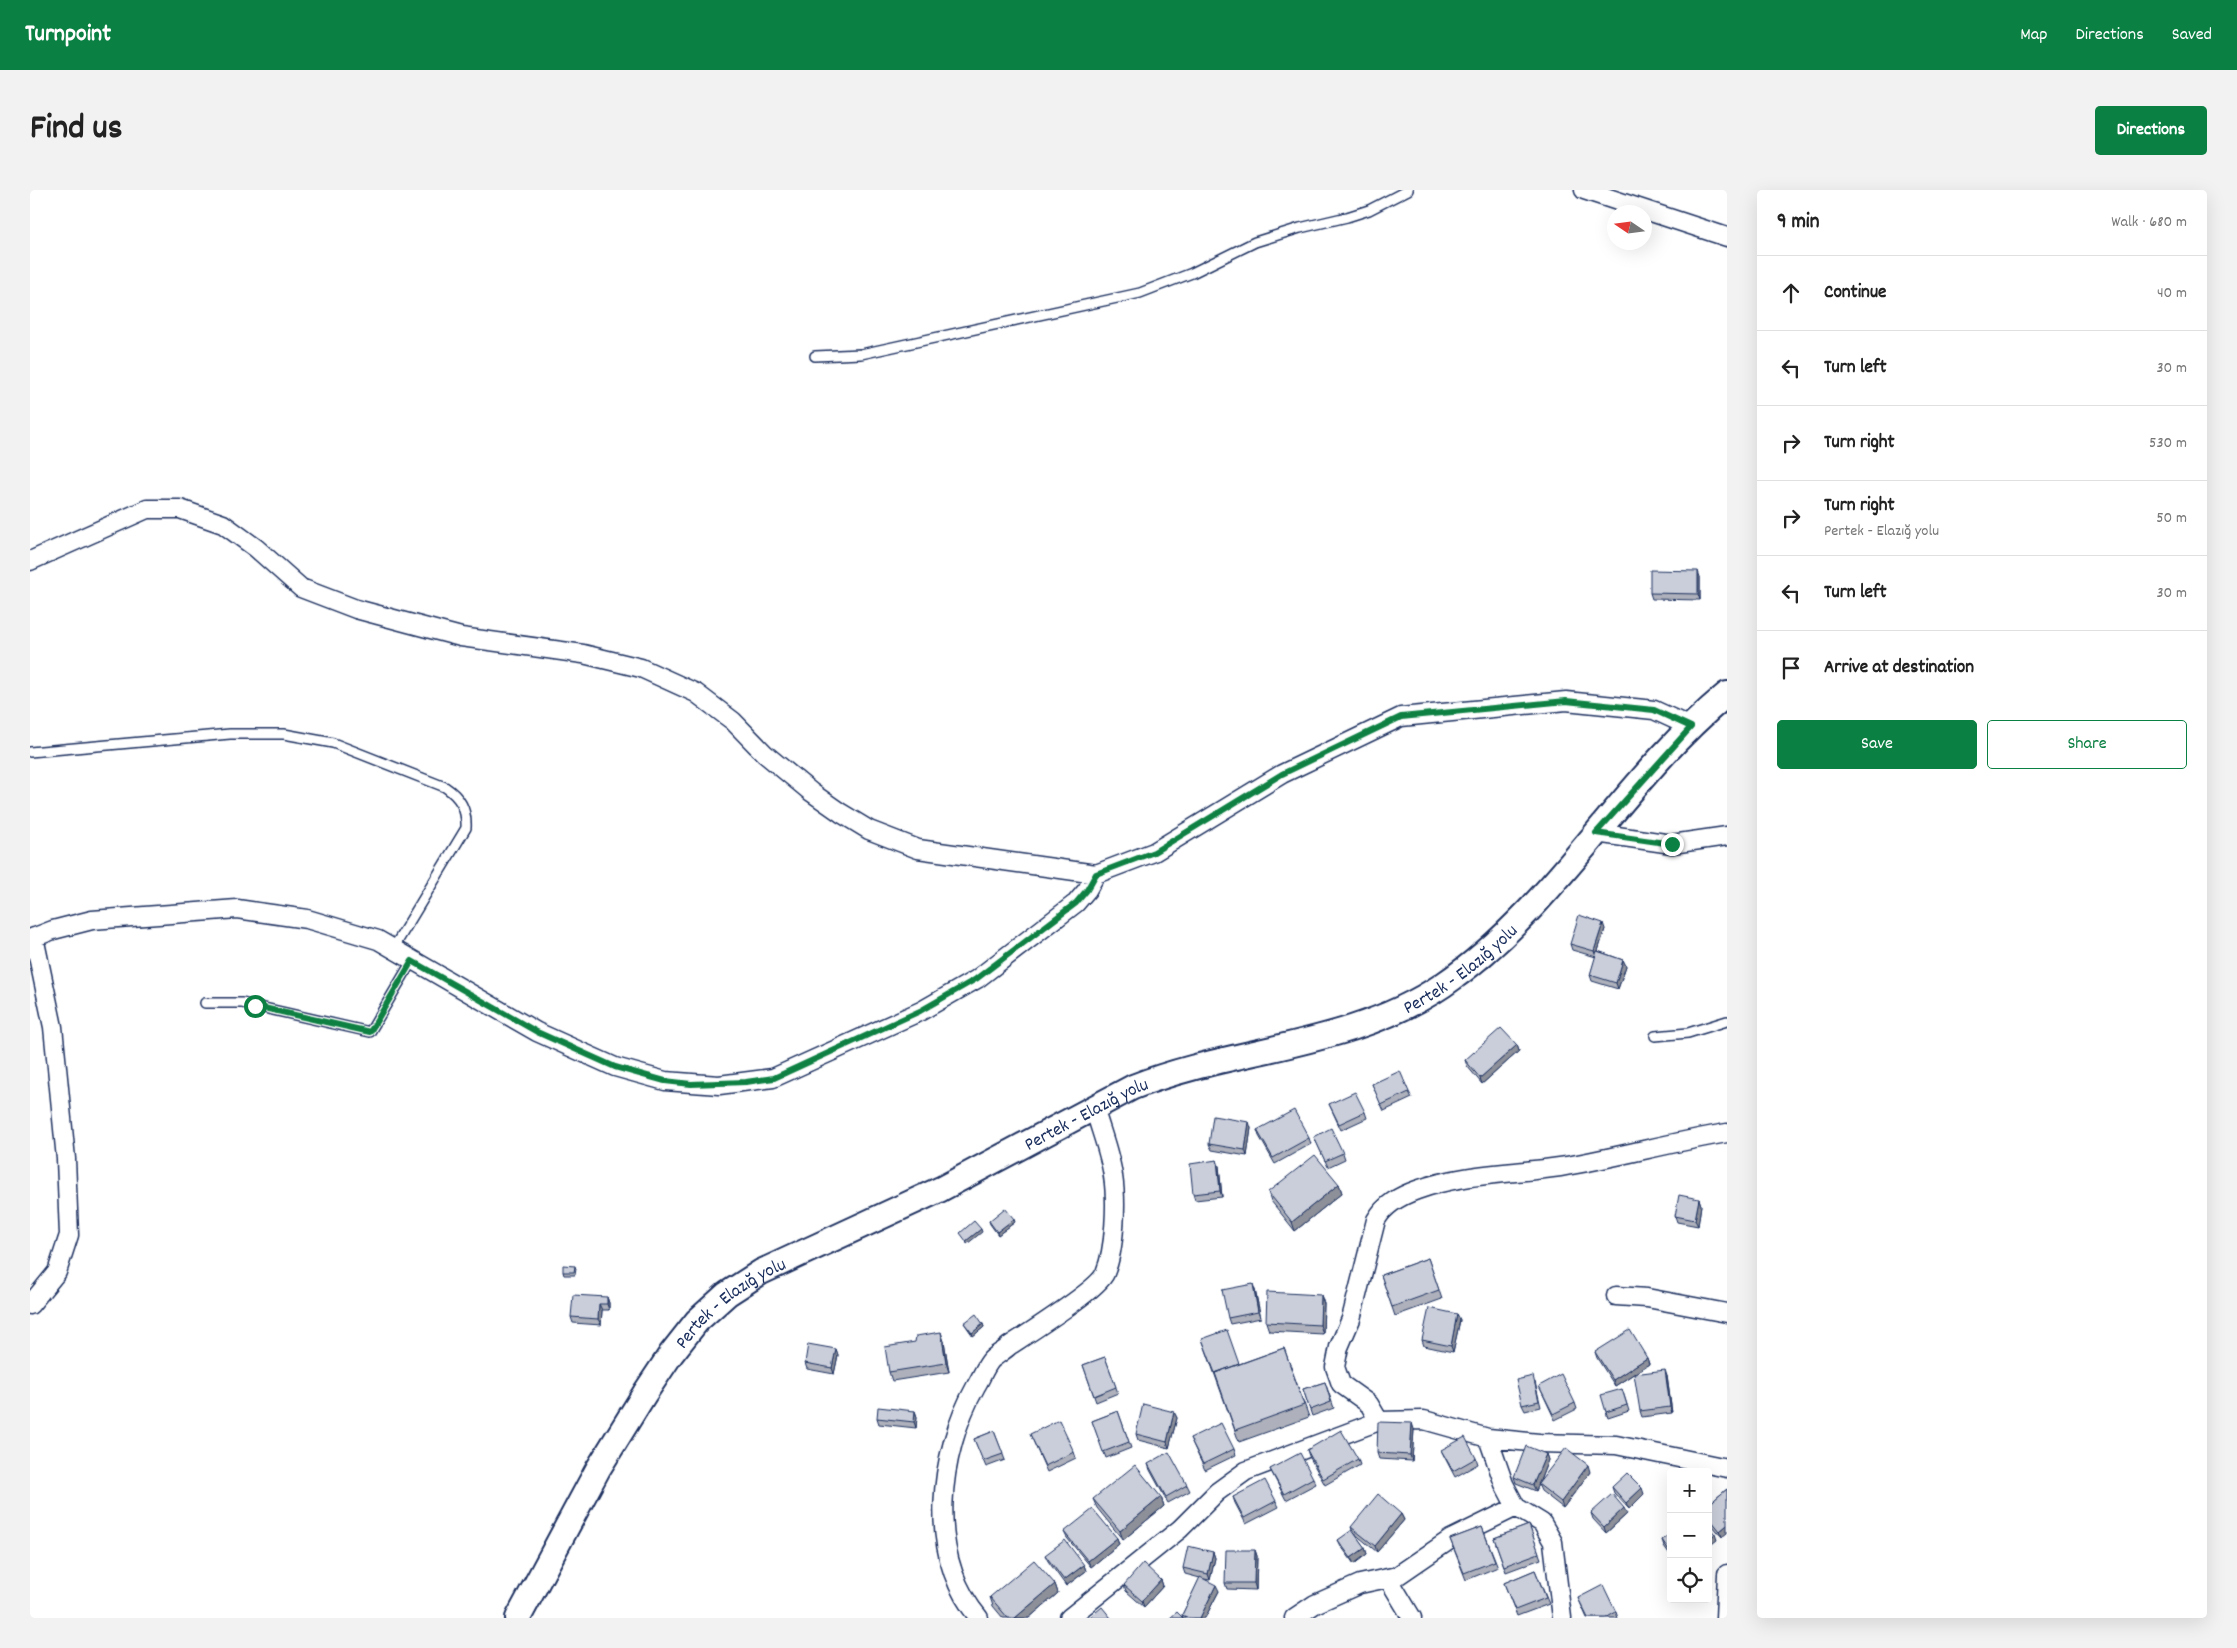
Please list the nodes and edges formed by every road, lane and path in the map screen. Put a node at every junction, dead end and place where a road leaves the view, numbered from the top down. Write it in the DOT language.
graph roads {
  1 [pos="1408,190"];
  2 [pos="1584,190"];
  3 [pos="1727,237"];
  4 [pos="815,356"];
  5 [pos="30,561"];
  6 [pos="1727,694"];
  7 [pos="1691,727"];
  8 [pos="30,752"];
  9 [pos="1596,833"];
  10 [pos="1727,836"];
  11 [pos="1096,874"];
  12 [pos="32,938"];
  13 [pos="393,949"];
  14 [pos="412,961"];
  15 [pos="205,1003"];
  16 [pos="1727,1021"];
  17 [pos="1655,1036"];
  18 [pos="1094,1107"];
  19 [pos="1727,1133"];
  20 [pos="1616,1296"];
  21 [pos="30,1305"];
  22 [pos="1727,1313"];
  23 [pos="1379,1421"];
  24 [pos="1488,1438"];
  25 [pos="1727,1468"];
  26 [pos="1516,1507"];
  27 [pos="1727,1574"];
  28 [pos="1388,1578"];
  29 [pos="518,1618"];
  30 [pos="979,1618"];
  31 [pos="1069,1618"];
  32 [pos="1294,1618"];
  33 [pos="1412,1618"];
  34 [pos="1562,1618"];
  35 [pos="1725,1618"];
  1 -- 4 [label="lane"];
  2 -- 3 [label="street"];
  5 -- 11 [label="street"];
  6 -- 7 [label="main road, Pertek - Elazığ yolu"];
  7 -- 9 [label="main road, Pertek - Elazığ yolu"];
  7 -- 11 [label="street"];
  8 -- 13 [label="lane"];
  9 -- 10 [label="street"];
  9 -- 18 [label="main road, Pertek - Elazığ yolu"];
  11 -- 14 [label="street"];
  12 -- 13 [label="street"];
  12 -- 21 [label="street"];
  13 -- 14 [label="street"];
  14 -- 15 [label="lane"];
  16 -- 17 [label="lane"];
  18 -- 29 [label="main road, Pertek - Elazığ yolu"];
  18 -- 30 [label="street"];
  19 -- 23 [label="street"];
  20 -- 22 [label="street"];
  23 -- 24 [label="street"];
  23 -- 31 [label="street"];
  24 -- 25 [label="street"];
  24 -- 26 [label="street"];
  26 -- 28 [label="street"];
  26 -- 34 [label="street"];
  27 -- 35 [label="street"];
  28 -- 32 [label="street"];
  28 -- 33 [label="street"];
}
